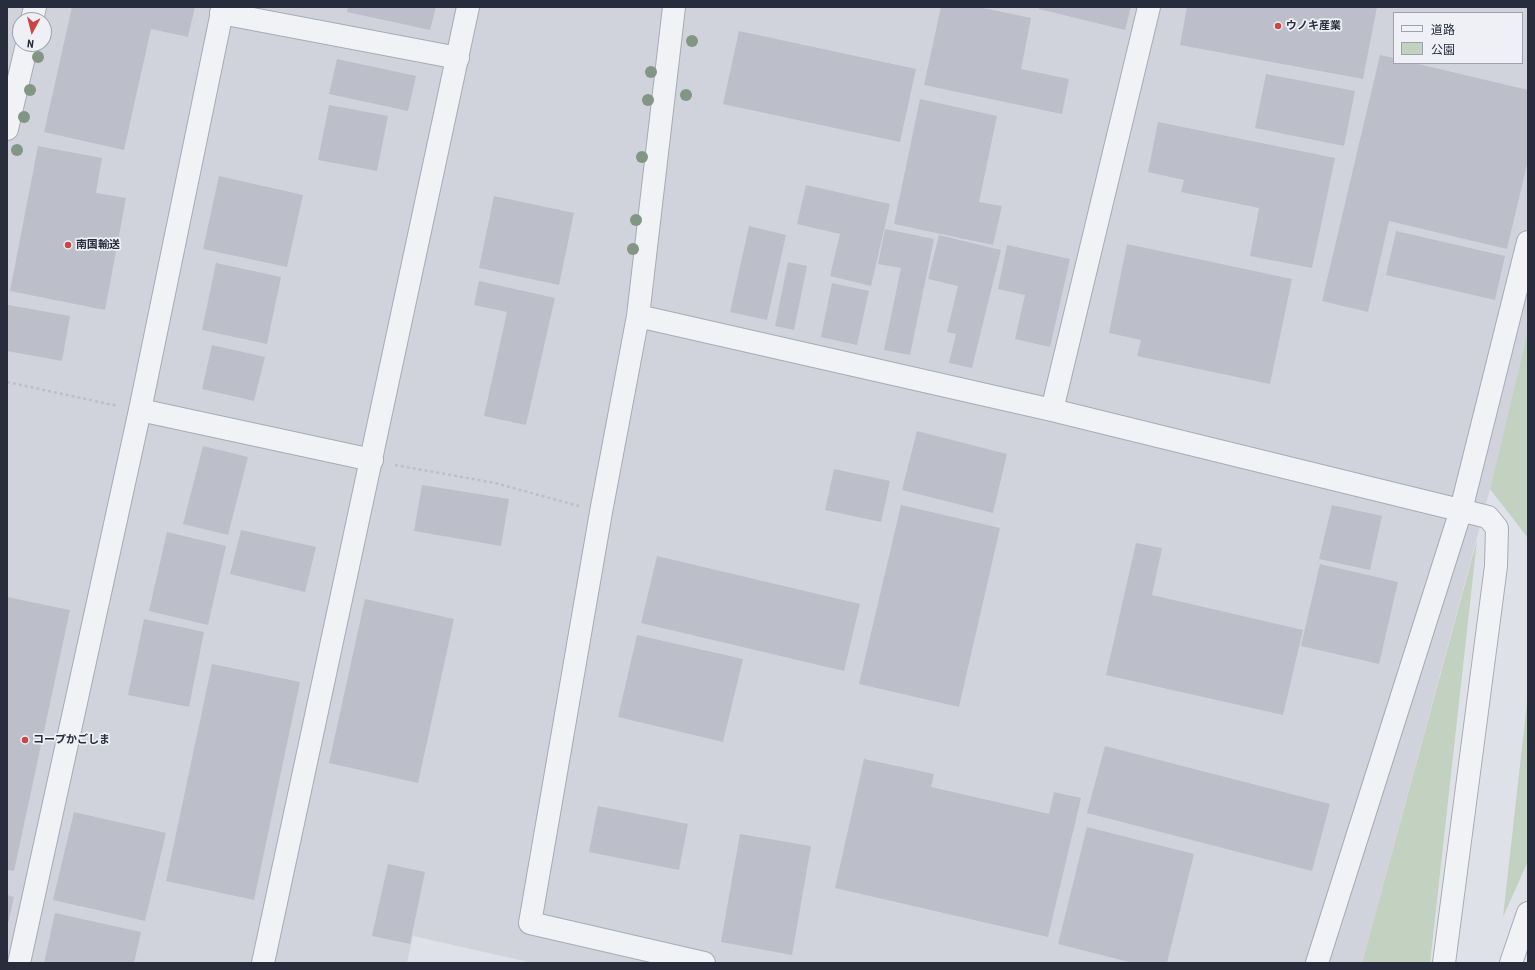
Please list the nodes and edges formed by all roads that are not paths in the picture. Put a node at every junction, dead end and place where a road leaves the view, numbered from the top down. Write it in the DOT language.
graph roads {
  1 [pos="468,7"];
  2 [pos="674,7"];
  3 [pos="1149,7"];
  4 [pos="222,10"];
  5 [pos="25,52"];
  6 [pos="458,58"];
  7 [pos="7,129"];
  8 [pos="1528,242"];
  9 [pos="638,316"];
  10 [pos="140,410"];
  11 [pos="1052,410"];
  12 [pos="372,460"];
  13 [pos="1461,510"];
  14 [pos="1528,913"];
  15 [pos="19,963"];
  16 [pos="263,963"];
  17 [pos="704,963"];
  18 [pos="1317,963"];
  19 [pos="1444,963"];
  20 [pos="1511,963"];
  1 -- 6 [label="street"];
  2 -- 9 [label="street"];
  3 -- 11 [label="street"];
  4 -- 6 [label="street"];
  4 -- 10 [label="street"];
  5 -- 7 [label="street"];
  6 -- 12 [label="street"];
  8 -- 13 [label="street"];
  9 -- 11 [label="street"];
  9 -- 17 [label="street"];
  10 -- 12 [label="street"];
  10 -- 15 [label="street"];
  11 -- 13 [label="street"];
  12 -- 16 [label="street"];
  13 -- 18 [label="street"];
  13 -- 19 [label="street"];
  14 -- 20 [label="street"];
}
